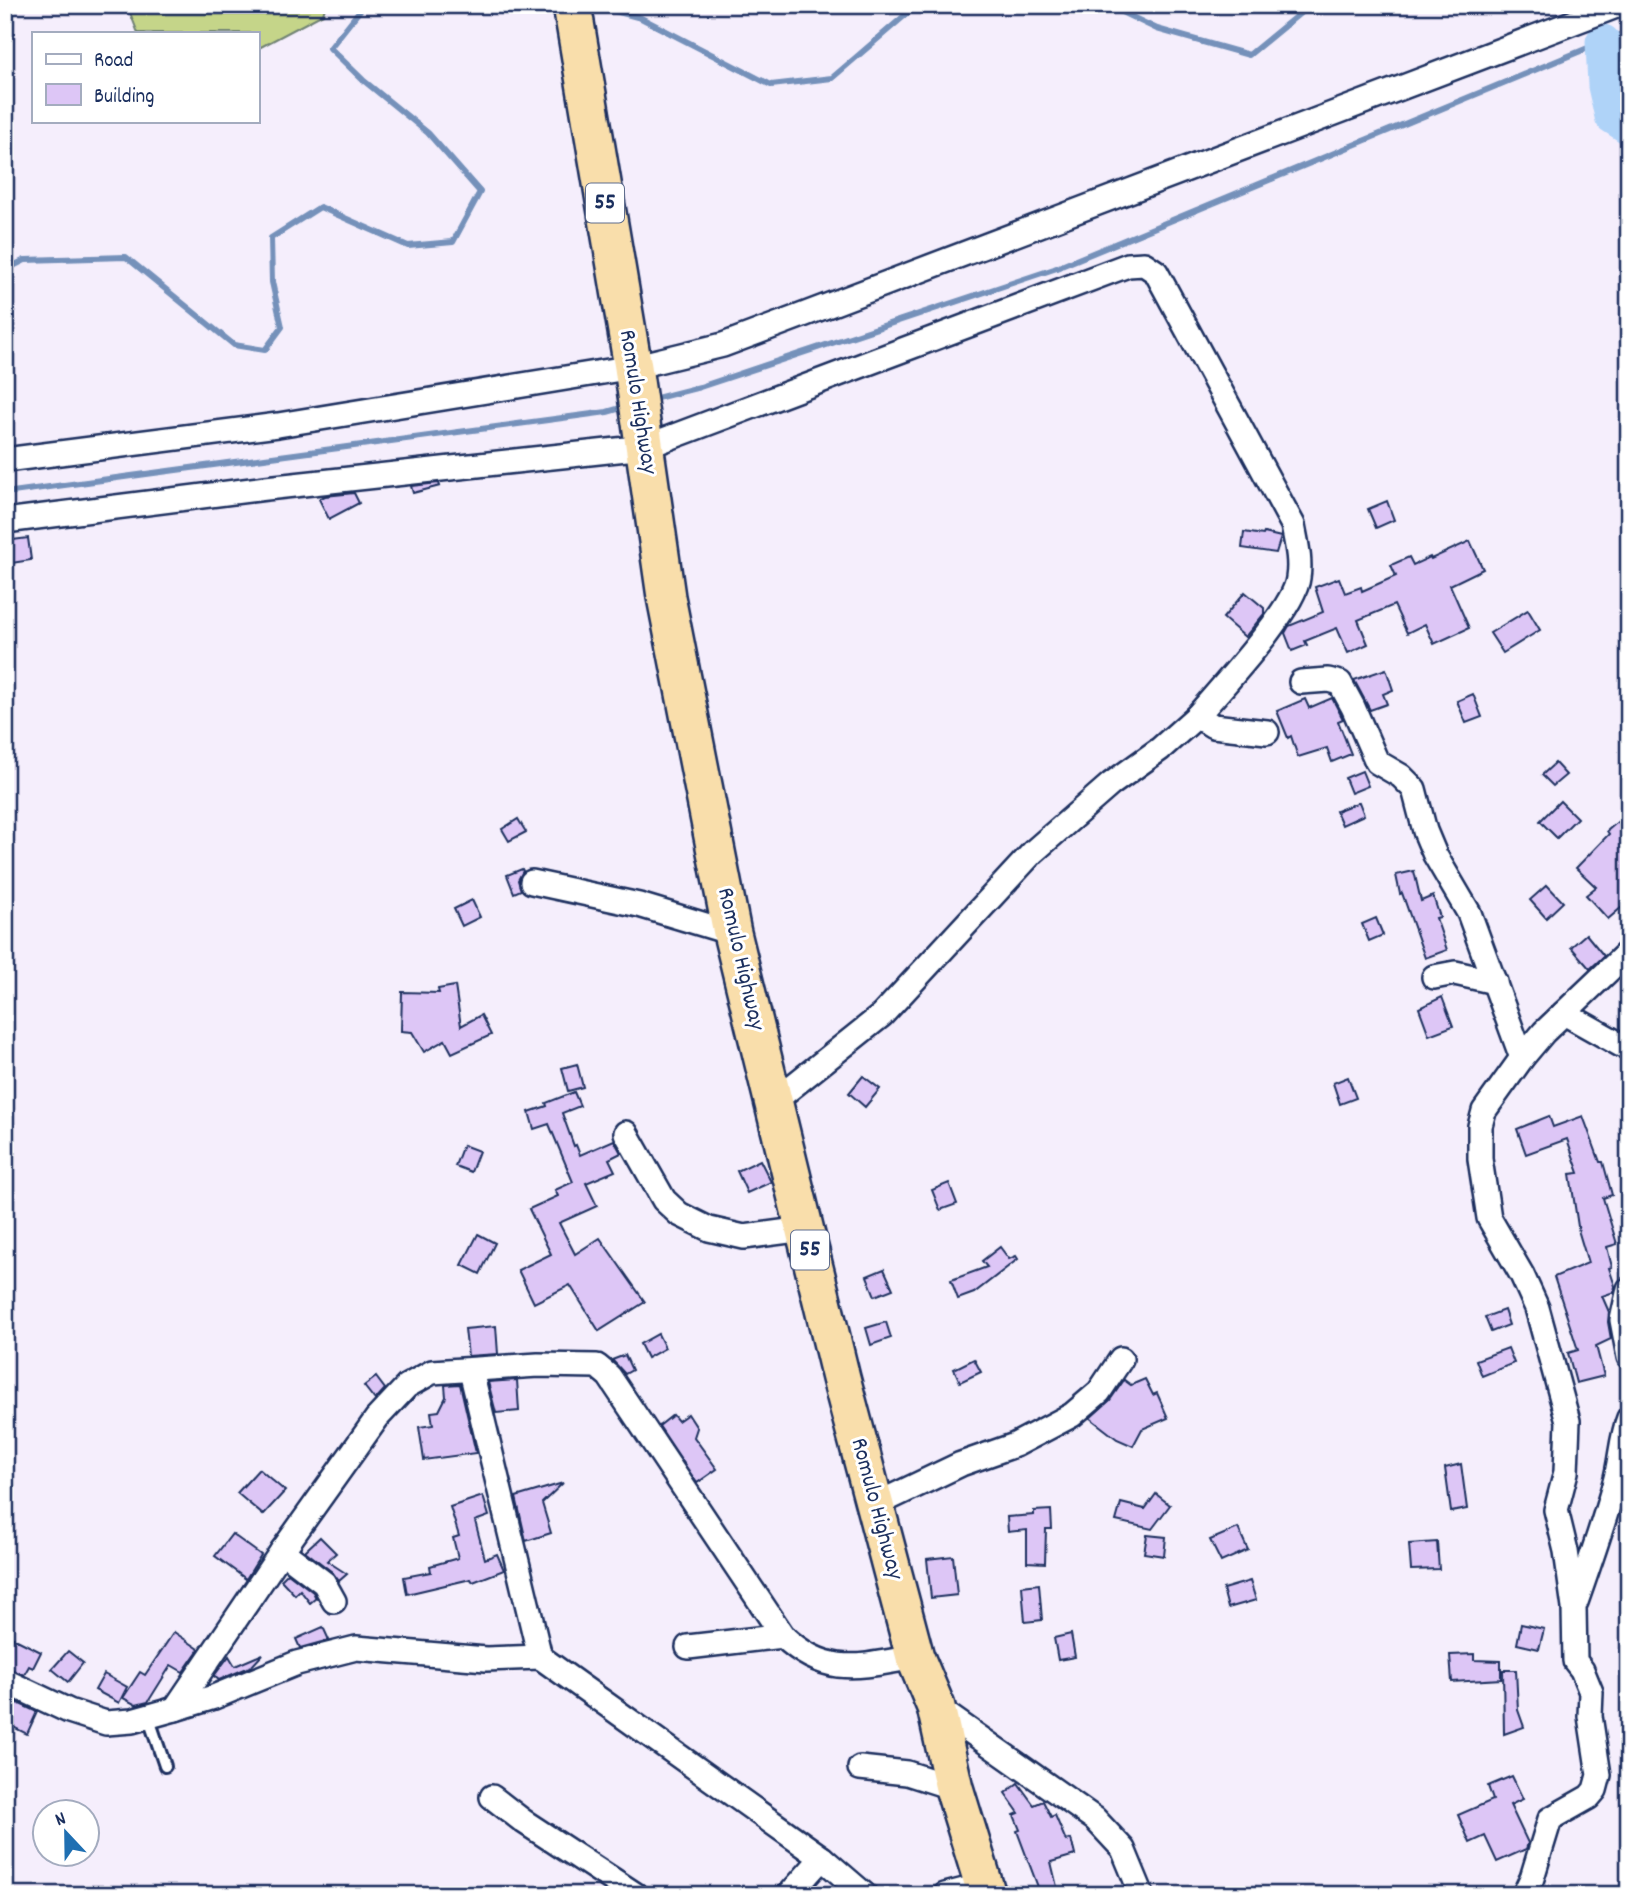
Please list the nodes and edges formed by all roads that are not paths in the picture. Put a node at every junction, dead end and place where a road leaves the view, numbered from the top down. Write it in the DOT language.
graph roads {
  1 [pos="1619,5"];
  2 [pos="575,18"];
  3 [pos="633,371"];
  4 [pos="643,440"];
  5 [pos="5,460"];
  6 [pos="5,521"];
  7 [pos="1301,682"];
  8 [pos="1197,716"];
  9 [pos="1267,732"];
  10 [pos="532,882"];
  11 [pos="732,933"];
  12 [pos="1629,951"];
  13 [pos="1434,977"];
  14 [pos="1496,982"];
  15 [pos="1564,1013"];
  16 [pos="1621,1045"];
  17 [pos="1522,1058"];
  18 [pos="774,1101"];
  19 [pos="626,1133"];
  20 [pos="804,1229"];
  21 [pos="1629,1289"];
  22 [pos="1629,1357"];
  23 [pos="1121,1359"];
  24 [pos="471,1371"];
  25 [pos="1629,1418"];
  26 [pos="875,1505"];
  27 [pos="282,1551"];
  28 [pos="334,1601"];
  29 [pos="1574,1608"];
  30 [pos="783,1636"];
  31 [pos="688,1647"];
  32 [pos="540,1657"];
  33 [pos="915,1657"];
  34 [pos="5,1681"];
  35 [pos="936,1707"];
  36 [pos="175,1709"];
  37 [pos="148,1716"];
  38 [pos="165,1766"];
  39 [pos="860,1768"];
  40 [pos="954,1788"];
  41 [pos="492,1797"];
  42 [pos="822,1858"];
  43 [pos="986,1890"];
  44 [pos="636,1895"];
  45 [pos="789,1895"];
  46 [pos="865,1895"];
  47 [pos="945,1895"];
  48 [pos="1142,1895"];
  49 [pos="1524,1895"];
  1 -- 3 [label="street"];
  2 -- 3 [label="highway, Romulo Highway / 55"];
  3 -- 4 [label="highway, Romulo Highway / 55"];
  3 -- 5 [label="street"];
  4 -- 6 [label="street"];
  4 -- 8 [label="street"];
  4 -- 11 [label="highway, Romulo Highway / 55"];
  7 -- 14 [label="street"];
  8 -- 9 [label="street"];
  8 -- 18 [label="street"];
  10 -- 11 [label="street"];
  11 -- 18 [label="highway, Romulo Highway / 55"];
  12 -- 15 [label="street"];
  13 -- 14 [label="street"];
  14 -- 17 [label="street"];
  15 -- 16 [label="street"];
  15 -- 17 [label="street"];
  17 -- 29 [label="street"];
  18 -- 20 [label="highway, Romulo Highway / 55"];
  19 -- 20 [label="street"];
  20 -- 26 [label="highway, Romulo Highway / 55"];
  21 -- 22 [label="street"];
  23 -- 26 [label="street"];
  24 -- 27 [label="street"];
  24 -- 30 [label="street"];
  24 -- 32 [label="street"];
  25 -- 29 [label="street"];
  26 -- 33 [label="highway, Romulo Highway / 55"];
  27 -- 28 [label="street"];
  27 -- 36 [label="street"];
  29 -- 49 [label="street"];
  30 -- 31 [label="street"];
  30 -- 33 [label="street"];
  32 -- 36 [label="street"];
  32 -- 42 [label="street"];
  33 -- 35 [label="highway, Romulo Highway / 55"];
  34 -- 37 [label="street"];
  35 -- 40 [label="highway, Romulo Highway / 55"];
  35 -- 48 [label="street"];
  36 -- 37 [label="street"];
  37 -- 38 [label="lane"];
  39 -- 40 [label="street"];
  40 -- 43 [label="highway, Romulo Highway / 55"];
  41 -- 44 [label="street"];
  42 -- 45 [label="street"];
  42 -- 46 [label="street"];
  43 -- 47 [label="street"];
}
